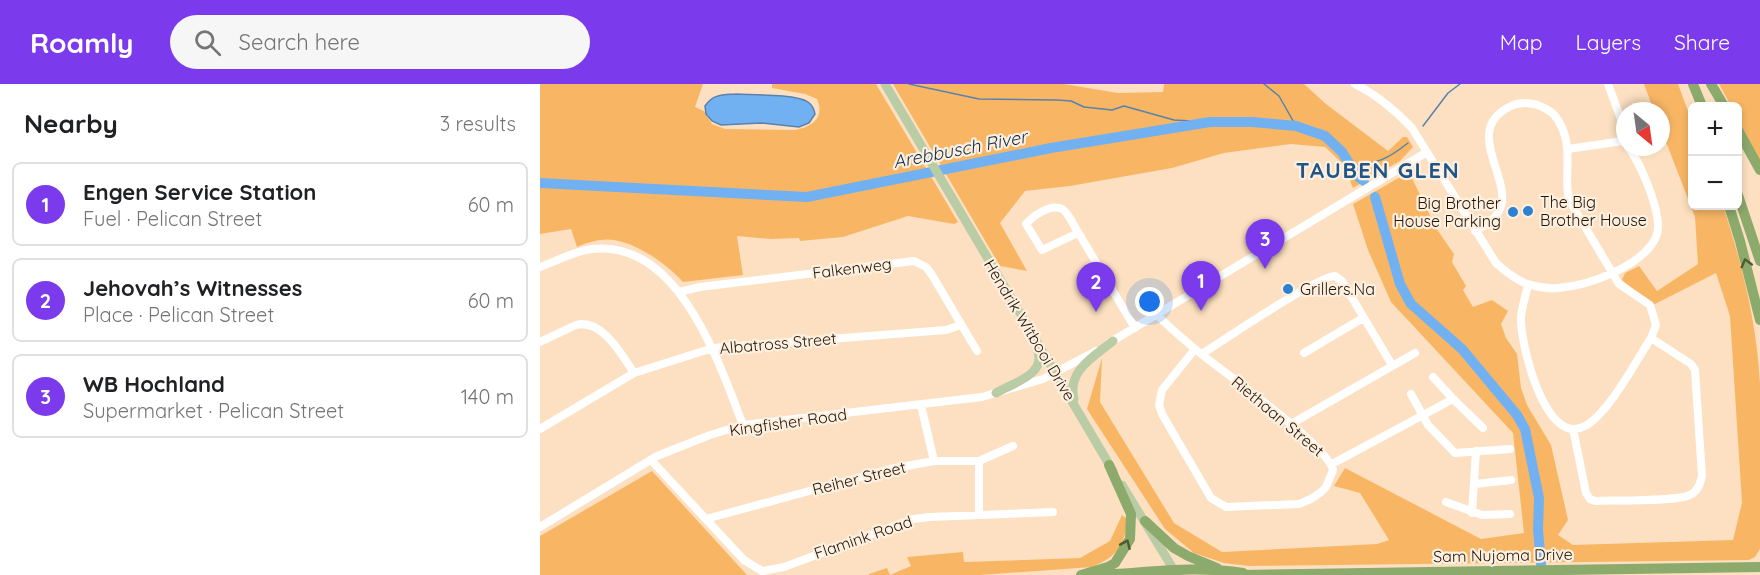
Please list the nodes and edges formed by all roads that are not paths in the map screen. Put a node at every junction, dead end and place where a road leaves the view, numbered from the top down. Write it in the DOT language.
graph roads {
  1 [pos="1355,84"];
  2 [pos="1608,84"];
  3 [pos="1691,84"];
  4 [pos="1711,84"];
  5 [pos="885,85"];
  6 [pos="1373,88"];
  7 [pos="1695,102"];
  8 [pos="1700,102"];
  9 [pos="1722,102"];
  10 [pos="1616,106"];
  11 [pos="1742,139"];
  12 [pos="1616,145"];
  13 [pos="1568,148"];
  14 [pos="1427,152"];
  15 [pos="1633,156"];
  16 [pos="1760,170"];
  17 [pos="1742,209"];
  18 [pos="1730,210"];
  19 [pos="1475,231"];
  20 [pos="1078,233"];
  21 [pos="1760,261"];
  22 [pos="540,267"];
  23 [pos="1614,272"];
  24 [pos="1528,285"];
  25 [pos="679,292"];
  26 [pos="1157,315"];
  27 [pos="1363,318"];
  28 [pos="1760,320"];
  29 [pos="1025,323"];
  30 [pos="962,325"];
  31 [pos="1135,328"];
  32 [pos="1651,338"];
  33 [pos="1113,341"];
  34 [pos="540,342"];
  35 [pos="713,348"];
  36 [pos="977,351"];
  37 [pos="1198,352"];
  38 [pos="1415,352"];
  39 [pos="1304,353"];
  40 [pos="1392,365"];
  41 [pos="634,373"];
  42 [pos="1055,373"];
  43 [pos="1433,376"];
  44 [pos="996,393"];
  45 [pos="1411,394"];
  46 [pos="1453,399"];
  47 [pos="921,405"];
  48 [pos="1078,410"];
  49 [pos="1421,415"];
  50 [pos="1291,424"];
  51 [pos="743,426"];
  52 [pos="1483,428"];
  53 [pos="540,429"];
  54 [pos="1573,429"];
  55 [pos="1013,446"];
  56 [pos="1510,449"];
  57 [pos="1476,451"];
  58 [pos="651,460"];
  59 [pos="934,461"];
  60 [pos="979,461"];
  61 [pos="1332,464"];
  62 [pos="1109,465"];
  63 [pos="1511,480"];
  64 [pos="1474,484"];
  65 [pos="1446,502"];
  66 [pos="1053,512"];
  67 [pos="1472,513"];
  68 [pos="1510,514"];
  69 [pos="980,515"];
  70 [pos="706,519"];
  71 [pos="1145,521"];
  72 [pos="540,526"];
  73 [pos="1760,567"];
  74 [pos="1223,571"];
  75 [pos="1176,573"];
  76 [pos="1081,575"];
  77 [pos="1098,575"];
  78 [pos="1242,575"];
  1 -- 6 [label="street"];
  2 -- 10 [label="street"];
  3 -- 7 [label="highway"];
  3 -- 8 [label="highway"];
  4 -- 9 [label="highway"];
  5 -- 29 [label="main road, Hendrik Witbooi Drive"];
  6 -- 14 [label="street"];
  11 -- 16 [label="highway"];
  12 -- 13 [label="street"];
  13 -- 19 [label="street"];
  13 -- 23 [label="street"];
  14 -- 19 [label="street"];
  14 -- 26 [label="street, Kingfisher Road"];
  15 -- 23 [label="street"];
  17 -- 21 [label="highway"];
  28 -- 18 [label="highway, one-way"];
  19 -- 24 [label="street"];
  20 -- 20 [label="street"];
  20 -- 31 [label="street"];
  22 -- 25 [label="street"];
  23 -- 24 [label="street"];
  23 -- 32 [label="street"];
  24 -- 54 [label="street"];
  25 -- 30 [label="street, Falkenweg"];
  25 -- 35 [label="street"];
  26 -- 31 [label="street, Kingfisher Road"];
  26 -- 37 [label="street, Riethaan Street"];
  27 -- 37 [label="street"];
  27 -- 39 [label="street"];
  27 -- 40 [label="street"];
  29 -- 42 [label="main road, Hendrik Witbooi Drive"];
  29 -- 44 [label="main road"];
  30 -- 35 [label="street, Albatross Street"];
  30 -- 36 [label="street, Falkenweg"];
  31 -- 33 [label="street, Kingfisher Road"];
  32 -- 54 [label="street"];
  32 -- 54 [label="street"];
  33 -- 42 [label="street, Kingfisher Road"];
  33 -- 48 [label="main road"];
  34 -- 41 [label="street"];
  35 -- 41 [label="street, Albatross Street"];
  35 -- 51 [label="street"];
  37 -- 50 [label="street, Riethaan Street"];
  37 -- 61 [label="street, Riethaan Street"];
  38 -- 40 [label="street"];
  40 -- 50 [label="street"];
  41 -- 53 [label="street, Albatross Street"];
  42 -- 44 [label="street, Kingfisher Road"];
  42 -- 48 [label="main road, Hendrik Witbooi Drive"];
  43 -- 46 [label="street"];
  44 -- 47 [label="street, Kingfisher Road"];
  45 -- 49 [label="street"];
  46 -- 49 [label="street"];
  46 -- 52 [label="street"];
  47 -- 51 [label="street, Kingfisher Road"];
  47 -- 59 [label="street"];
  48 -- 62 [label="main road, Hendrik Witbooi Drive"];
  49 -- 57 [label="street"];
  49 -- 61 [label="street"];
  50 -- 61 [label="street, Riethaan Street"];
  51 -- 58 [label="street, Kingfisher Road"];
  55 -- 60 [label="street, Reiher Street"];
  56 -- 57 [label="street"];
  57 -- 64 [label="street"];
  58 -- 70 [label="street, Flamink Road"];
  58 -- 72 [label="street, Kingfisher Road"];
  59 -- 60 [label="street, Reiher Street"];
  59 -- 70 [label="street, Reiher Street"];
  60 -- 69 [label="street"];
  62 -- 71 [label="main road, Hendrik Witbooi Drive"];
  76 -- 62 [label="highway, one-way"];
  63 -- 64 [label="street"];
  64 -- 67 [label="street"];
  65 -- 67 [label="street"];
  66 -- 69 [label="street, Flamink Road"];
  67 -- 68 [label="street"];
  69 -- 70 [label="street, Flamink Road"];
  71 -- 74 [label="highway"];
  71 -- 75 [label="main road, Hendrik Witbooi Drive"];
  73 -- 78 [label="highway, Sam Nujoma Drive"];
  74 -- 75 [label="highway, Sam Nujoma Drive"];
  74 -- 78 [label="highway, Sam Nujoma Drive"];
  75 -- 77 [label="highway, Sam Nujoma Drive"];
}
